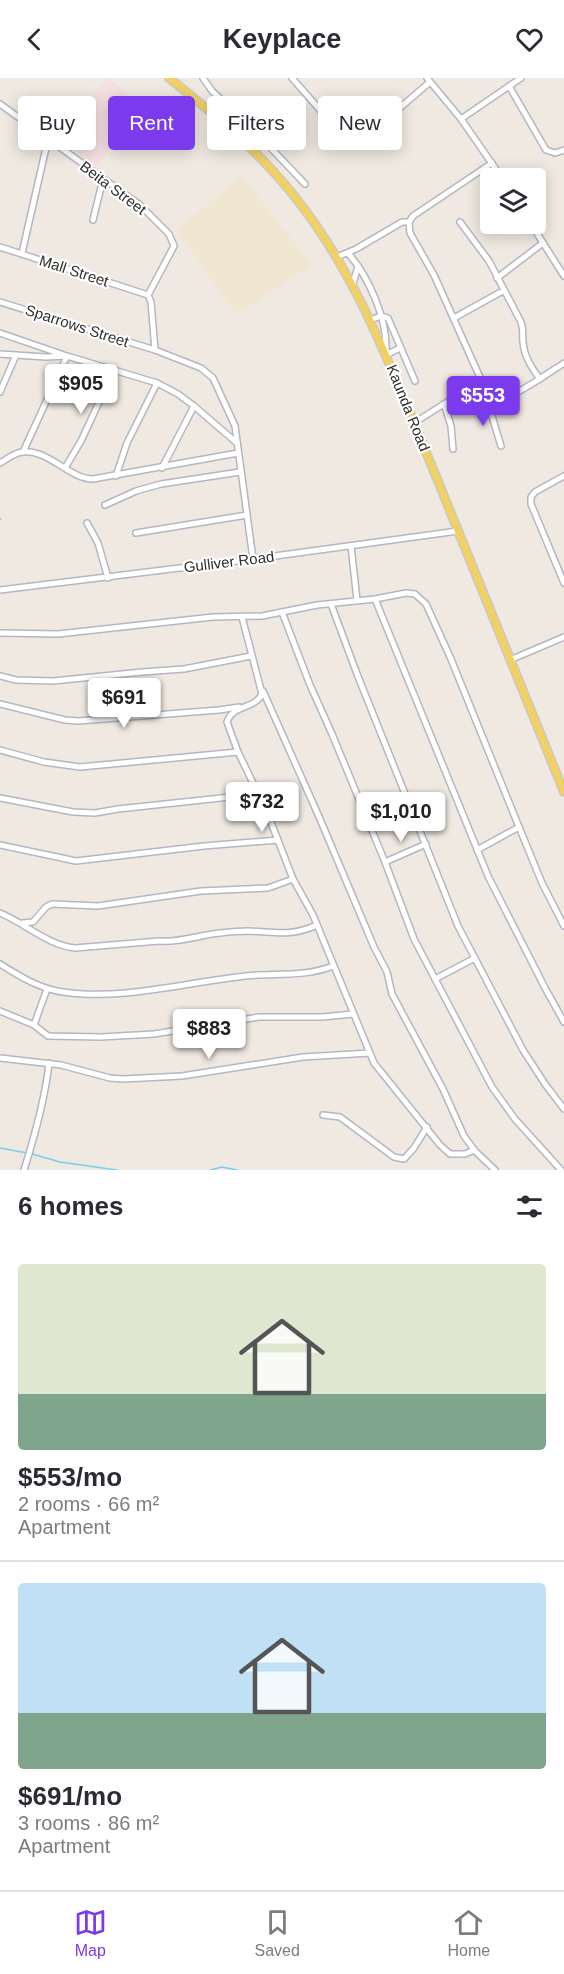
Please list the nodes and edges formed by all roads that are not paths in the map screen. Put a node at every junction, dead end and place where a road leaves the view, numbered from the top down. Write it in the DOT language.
graph roads {
  1 [pos="169,78"];
  2 [pos="203,78"];
  3 [pos="291,78"];
  4 [pos="521,78"];
  5 [pos="429,80"];
  6 [pos="508,86"];
  7 [pos="217,96"];
  8 [pos="0,104"];
  9 [pos="207,107"];
  10 [pos="18,117"];
  11 [pos="461,118"];
  12 [pos="45,150"];
  13 [pos="63,150"];
  14 [pos="253,150"];
  15 [pos="262,150"];
  16 [pos="273,150"];
  17 [pos="564,150"];
  18 [pos="257,154"];
  19 [pos="492,163"];
  20 [pos="495,168"];
  21 [pos="103,179"];
  22 [pos="305,184"];
  23 [pos="93,220"];
  24 [pos="409,222"];
  25 [pos="460,222"];
  26 [pos="537,234"];
  27 [pos="543,243"];
  28 [pos="0,247"];
  29 [pos="22,253"];
  30 [pos="348,253"];
  31 [pos="337,257"];
  32 [pos="358,266"];
  33 [pos="564,276"];
  34 [pos="497,278"];
  35 [pos="367,282"];
  36 [pos="354,286"];
  37 [pos="504,291"];
  38 [pos="148,295"];
  39 [pos="0,302"];
  40 [pos="381,316"];
  41 [pos="454,318"];
  42 [pos="370,320"];
  43 [pos="0,333"];
  44 [pos="400,348"];
  45 [pos="154,350"];
  46 [pos="0,354"];
  47 [pos="16,355"];
  48 [pos="386,355"];
  49 [pos="67,356"];
  50 [pos="564,363"];
  51 [pos="114,370"];
  52 [pos="540,379"];
  53 [pos="415,381"];
  54 [pos="480,381"];
  55 [pos="157,383"];
  56 [pos="0,392"];
  57 [pos="493,403"];
  58 [pos="444,404"];
  59 [pos="194,406"];
  60 [pos="414,423"];
  61 [pos="237,443"];
  62 [pos="501,446"];
  63 [pos="453,449"];
  64 [pos="23,452"];
  65 [pos="238,453"];
  66 [pos="0,463"];
  67 [pos="65,468"];
  68 [pos="162,468"];
  69 [pos="240,472"];
  70 [pos="116,476"];
  71 [pos="564,476"];
  72 [pos="105,505"];
  73 [pos="247,515"];
  74 [pos="87,523"];
  75 [pos="458,531"];
  76 [pos="136,533"];
  77 [pos="351,546"];
  78 [pos="253,559"];
  79 [pos="108,578"];
  80 [pos="564,584"];
  81 [pos="0,590"];
  82 [pos="357,600"];
  83 [pos="375,600"];
  84 [pos="331,604"];
  85 [pos="282,612"];
  86 [pos="242,617"];
  87 [pos="0,633"];
  88 [pos="564,637"];
  89 [pos="251,656"];
  90 [pos="510,660"];
  91 [pos="0,676"];
  92 [pos="262,690"];
  93 [pos="0,704"];
  94 [pos="250,705"];
  95 [pos="0,750"];
  96 [pos="238,752"];
  97 [pos="564,792"];
  98 [pos="258,794"];
  99 [pos="0,798"];
  100 [pos="519,827"];
  101 [pos="278,840"];
  102 [pos="426,844"];
  103 [pos="0,845"];
  104 [pos="477,850"];
  105 [pos="385,862"];
  106 [pos="293,879"];
  107 [pos="0,913"];
  108 [pos="20,923"];
  109 [pos="317,925"];
  110 [pos="564,926"];
  111 [pos="476,958"];
  112 [pos="0,964"];
  113 [pos="333,966"];
  114 [pos="435,979"];
  115 [pos="47,989"];
  116 [pos="0,1011"];
  117 [pos="353,1014"];
  118 [pos="564,1022"];
  119 [pos="34,1025"];
  120 [pos="370,1053"];
  121 [pos="0,1058"];
  122 [pos="49,1063"];
  123 [pos="564,1109"];
  124 [pos="323,1114"];
  125 [pos="427,1127"];
  126 [pos="474,1150"];
  127 [pos="24,1170"];
  128 [pos="495,1170"];
  129 [pos="561,1170"];
  1 -- 9 [label="main road, Kaunda Road"];
  2 -- 7 [label="street"];
  3 -- 5 [label="street"];
  4 -- 6 [label="street"];
  5 -- 11 [label="street"];
  6 -- 11 [label="street"];
  6 -- 17 [label="street"];
  8 -- 10 [label="street, Beita Street"];
  11 -- 19 [label="street"];
  12 -- 29 [label="street"];
  13 -- 21 [label="street, Beita Street"];
  14 -- 18 [label="main road, Kaunda Road"];
  15 -- 18 [label="street"];
  16 -- 22 [label="street"];
  18 -- 31 [label="main road, Kaunda Road"];
  19 -- 20 [label="street"];
  19 -- 24 [label="street"];
  21 -- 23 [label="street"];
  21 -- 38 [label="street, Beita Street"];
  24 -- 30 [label="street"];
  24 -- 41 [label="street"];
  25 -- 34 [label="street"];
  26 -- 27 [label="street"];
  27 -- 33 [label="street"];
  27 -- 34 [label="street"];
  28 -- 29 [label="street, Mall Street"];
  29 -- 38 [label="street, Mall Street"];
  30 -- 31 [label="street"];
  30 -- 32 [label="street"];
  31 -- 36 [label="main road, Kaunda Road"];
  32 -- 35 [label="street"];
  32 -- 36 [label="street"];
  34 -- 37 [label="street"];
  35 -- 36 [label="street"];
  35 -- 40 [label="street"];
  36 -- 42 [label="main road, Kaunda Road"];
  37 -- 41 [label="street"];
  37 -- 52 [label="street"];
  38 -- 45 [label="street"];
  39 -- 45 [label="street, Sparrows Street"];
  40 -- 42 [label="street"];
  40 -- 44 [label="street"];
  40 -- 48 [label="street"];
  41 -- 54 [label="street"];
  42 -- 48 [label="main road, Kaunda Road"];
  43 -- 49 [label="street"];
  44 -- 48 [label="street"];
  44 -- 53 [label="street"];
  45 -- 61 [label="street, Sparrows Street"];
  46 -- 47 [label="street"];
  47 -- 49 [label="street"];
  47 -- 56 [label="street"];
  48 -- 60 [label="main road, Kaunda Road"];
  49 -- 51 [label="street"];
  49 -- 64 [label="street"];
  50 -- 52 [label="street"];
  51 -- 55 [label="street"];
  51 -- 67 [label="street"];
  52 -- 57 [label="street"];
  54 -- 57 [label="street"];
  54 -- 58 [label="street"];
  55 -- 59 [label="street"];
  55 -- 70 [label="street"];
  57 -- 62 [label="street"];
  58 -- 60 [label="street"];
  58 -- 63 [label="street"];
  59 -- 61 [label="street"];
  59 -- 68 [label="street"];
  60 -- 75 [label="main road, Kaunda Road"];
  61 -- 65 [label="street, Sparrows Street"];
  64 -- 66 [label="street"];
  64 -- 67 [label="street"];
  65 -- 68 [label="street"];
  65 -- 69 [label="street, Sparrows Street"];
  67 -- 70 [label="street"];
  68 -- 70 [label="street"];
  69 -- 72 [label="street"];
  69 -- 73 [label="street, Sparrows Street"];
  71 -- 80 [label="street"];
  73 -- 76 [label="street"];
  73 -- 78 [label="street, Sparrows Street"];
  74 -- 79 [label="street"];
  75 -- 77 [label="street, Gulliver Road"];
  75 -- 90 [label="main road, Kaunda Road"];
  77 -- 78 [label="street, Gulliver Road"];
  77 -- 82 [label="street"];
  78 -- 79 [label="street, Gulliver Road"];
  79 -- 81 [label="street, Gulliver Road"];
  82 -- 83 [label="street"];
  82 -- 84 [label="street"];
  83 -- 100 [label="street"];
  83 -- 104 [label="street"];
  84 -- 85 [label="street"];
  84 -- 102 [label="street"];
  85 -- 86 [label="street"];
  85 -- 105 [label="street"];
  86 -- 87 [label="street"];
  86 -- 89 [label="street"];
  88 -- 90 [label="street"];
  89 -- 91 [label="street"];
  89 -- 92 [label="street"];
  90 -- 97 [label="main road, Kaunda Road"];
  92 -- 94 [label="street"];
  92 -- 126 [label="street"];
  93 -- 94 [label="street"];
  94 -- 96 [label="street"];
  95 -- 96 [label="street"];
  96 -- 98 [label="street"];
  98 -- 99 [label="street"];
  98 -- 101 [label="street"];
  100 -- 104 [label="street"];
  100 -- 110 [label="street"];
  101 -- 103 [label="street"];
  101 -- 106 [label="street"];
  102 -- 105 [label="street"];
  102 -- 111 [label="street"];
  104 -- 118 [label="street"];
  105 -- 114 [label="street"];
  106 -- 108 [label="street"];
  106 -- 109 [label="street"];
  107 -- 108 [label="street"];
  108 -- 109 [label="street"];
  109 -- 113 [label="street"];
  111 -- 114 [label="street"];
  111 -- 123 [label="street"];
  112 -- 115 [label="street"];
  113 -- 115 [label="street"];
  113 -- 117 [label="street"];
  114 -- 129 [label="street"];
  115 -- 119 [label="street"];
  116 -- 119 [label="street"];
  117 -- 119 [label="street"];
  117 -- 120 [label="street"];
  120 -- 122 [label="street"];
  120 -- 125 [label="street"];
  121 -- 122 [label="street"];
  122 -- 127 [label="street"];
  124 -- 125 [label="street"];
  125 -- 126 [label="street"];
  126 -- 128 [label="street"];
}
